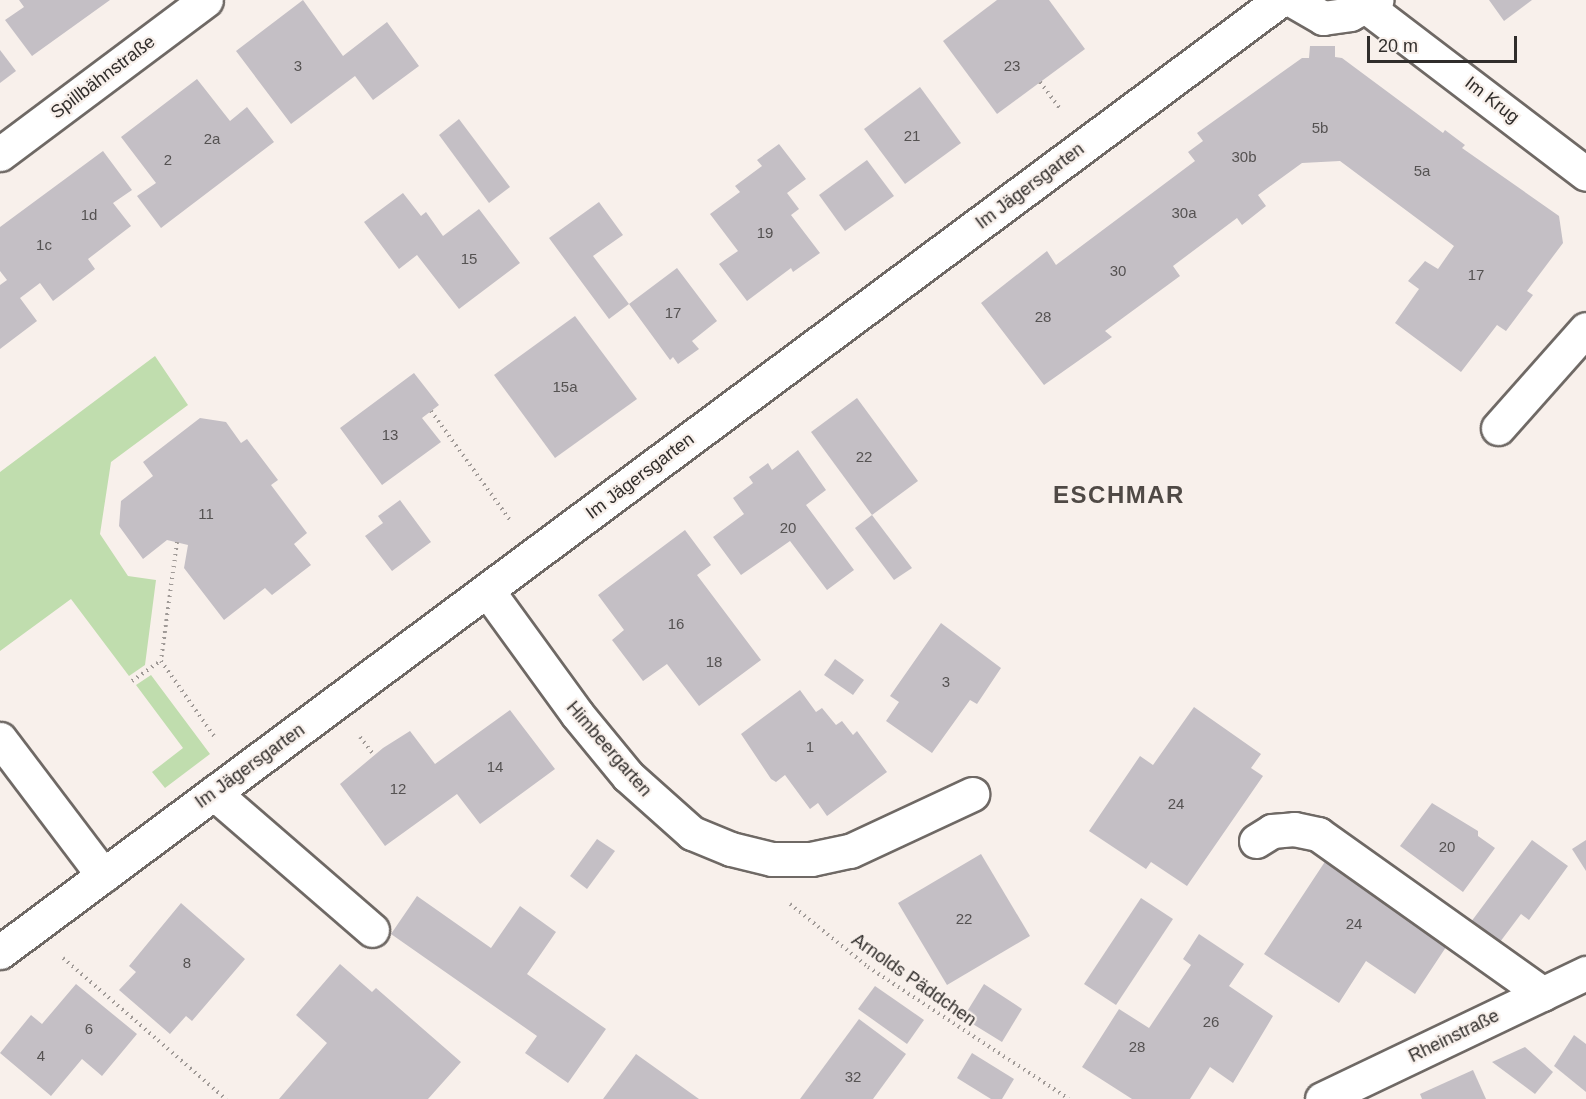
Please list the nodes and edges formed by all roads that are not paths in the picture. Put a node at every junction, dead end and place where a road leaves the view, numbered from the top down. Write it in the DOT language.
graph roads {
  1 [pos="206,0"];
  2 [pos="1280,0"];
  3 [pos="1292,0"];
  4 [pos="1371,4"];
  5 [pos="0,154"];
  6 [pos="1586,174"];
  7 [pos="1586,329"];
  8 [pos="1498,428"];
  9 [pos="487,590"];
  10 [pos="0,739"];
  11 [pos="214,793"];
  12 [pos="972,794"];
  13 [pos="1256,841"];
  14 [pos="103,875"];
  15 [pos="372,930"];
  16 [pos="0,951"];
  17 [pos="1586,973"];
  18 [pos="1542,994"];
  19 [pos="1322,1099"];
  1 -- 5 [label="street, Spillbähnstraße"];
  2 -- 9 [label="street, Im Jägersgarten"];
  3 -- 4 [label="street"];
  4 -- 6 [label="street, Im Krug"];
  7 -- 8 [label="street"];
  9 -- 11 [label="street, Im Jägersgarten"];
  9 -- 12 [label="street, Himbeergarten"];
  10 -- 14 [label="street"];
  11 -- 14 [label="street, Im Jägersgarten"];
  11 -- 15 [label="street"];
  13 -- 18 [label="street"];
  14 -- 16 [label="street, Im Jägersgarten"];
  17 -- 18 [label="street, Rheinstraße"];
  18 -- 19 [label="street, Rheinstraße"];
}
